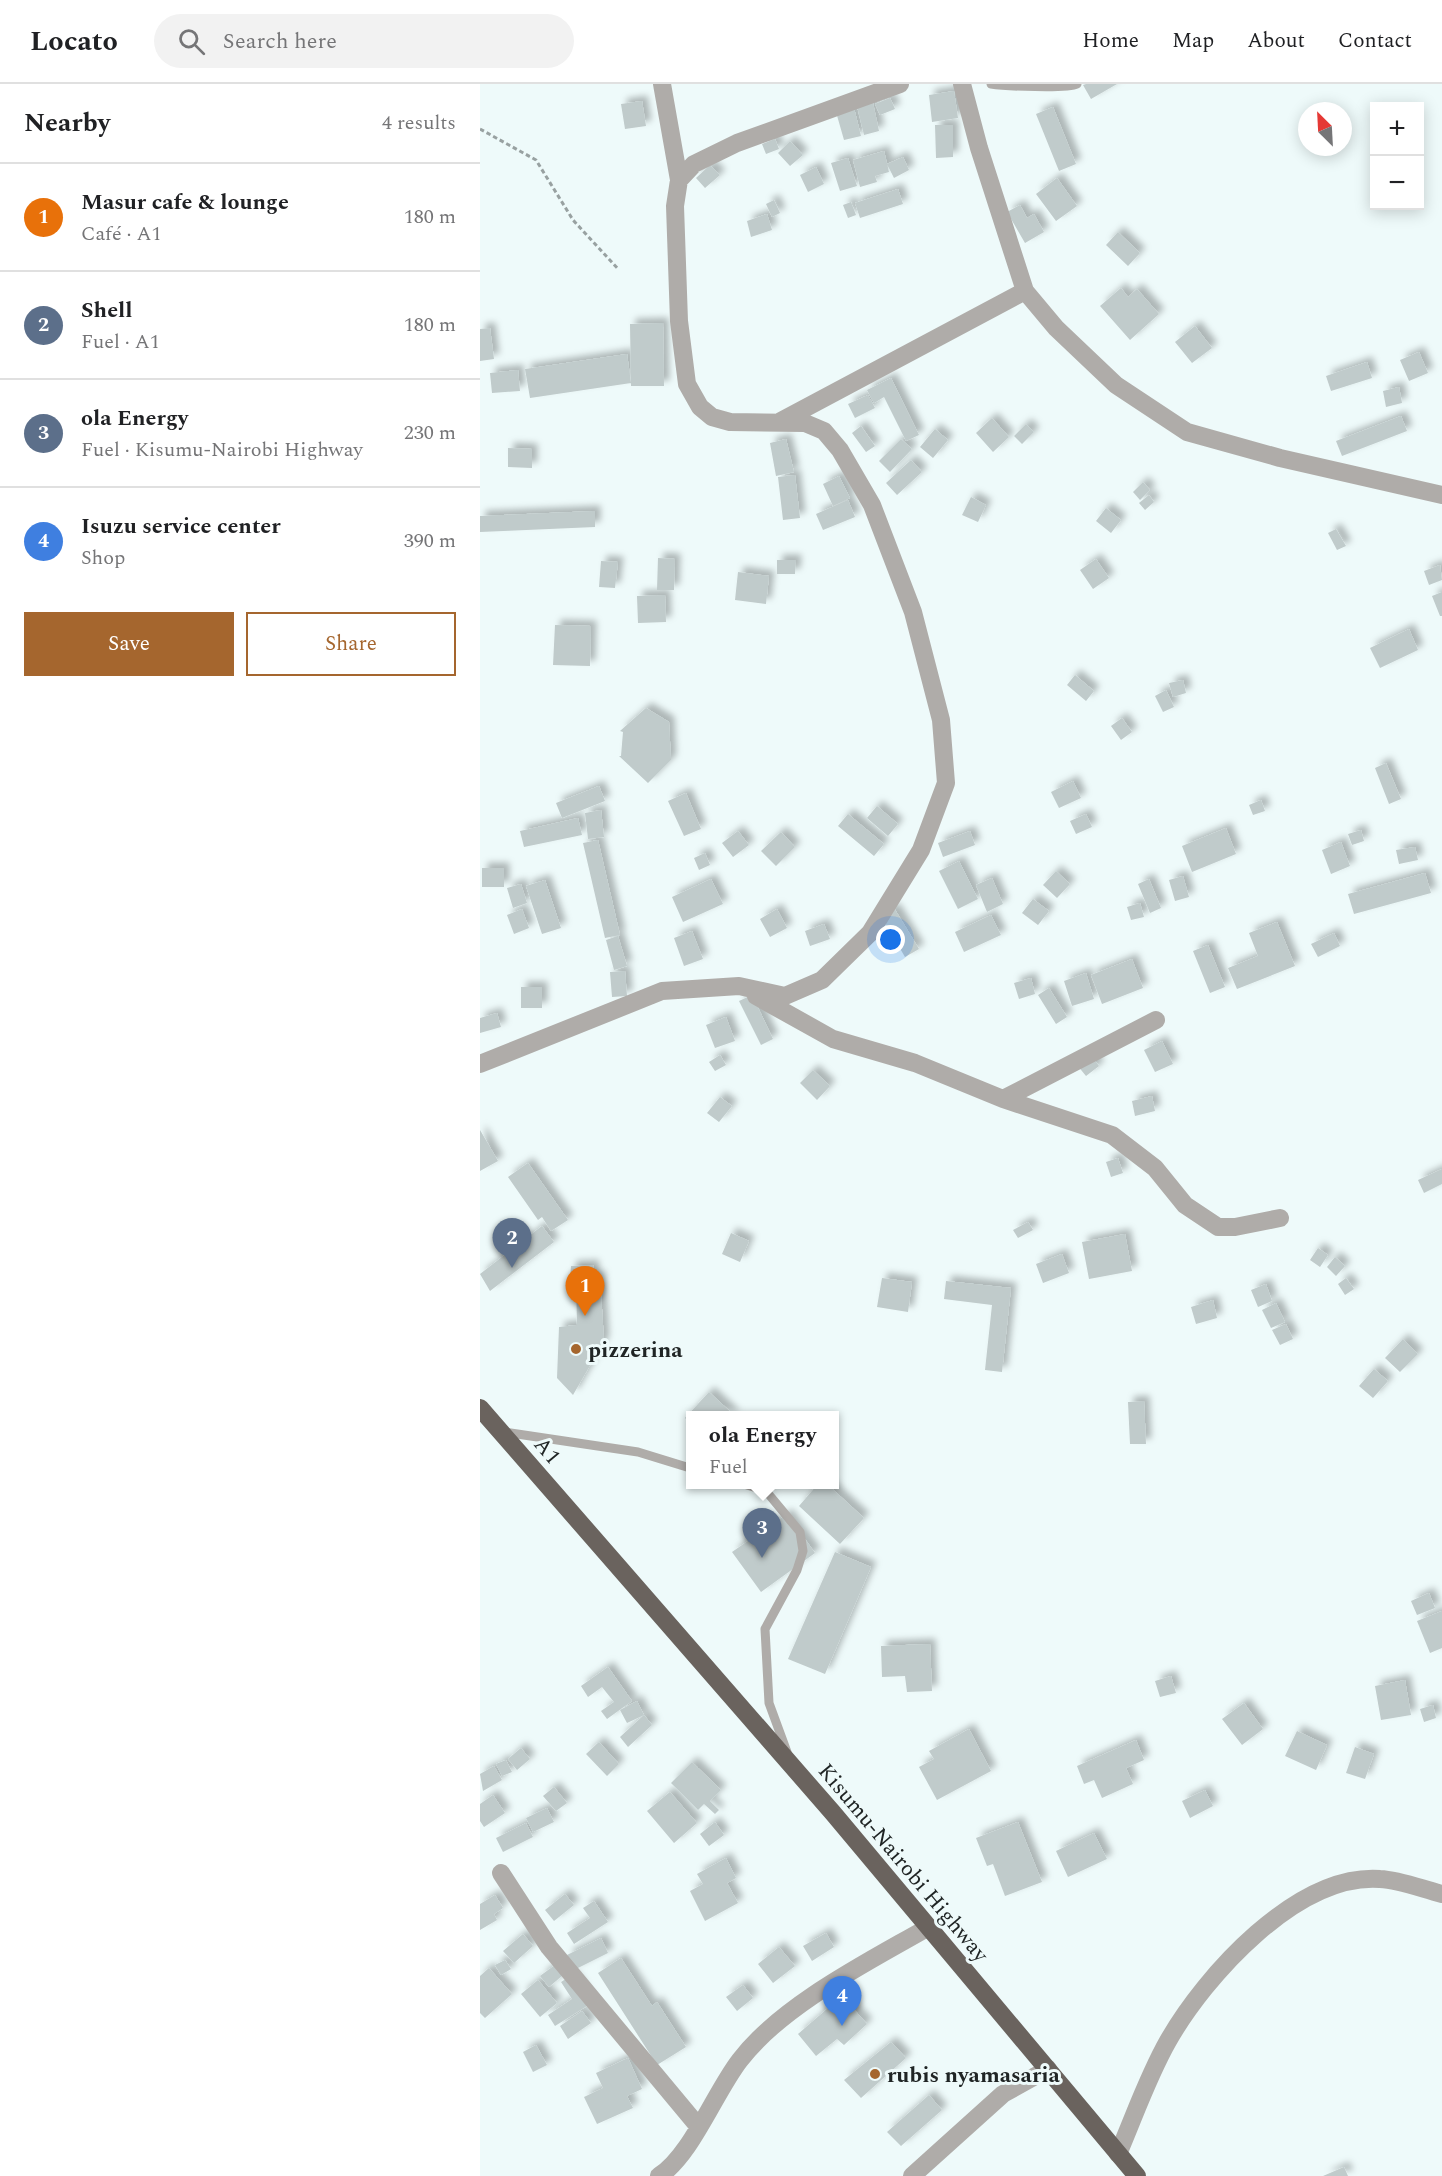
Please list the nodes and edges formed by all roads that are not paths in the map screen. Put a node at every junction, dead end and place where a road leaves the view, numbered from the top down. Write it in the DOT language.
graph roads {
  1 [pos="662,84"];
  2 [pos="900,84"];
  3 [pos="962,84"];
  4 [pos="991,84"];
  5 [pos="1077,84"];
  6 [pos="679,180"];
  7 [pos="1025,291"];
  8 [pos="780,421"];
  9 [pos="1442,495"];
  10 [pos="739,986"];
  11 [pos="1156,1020"];
  12 [pos="480,1064"];
  13 [pos="1003,1099"];
  14 [pos="1280,1218"];
  15 [pos="480,1408"];
  16 [pos="500,1431"];
  17 [pos="686,1467"];
  18 [pos="759,1489"];
  19 [pos="632,1580"];
  20 [pos="791,1766"];
  21 [pos="501,1873"];
  22 [pos="1442,1894"];
  23 [pos="927,1928"];
  24 [pos="1048,2069"];
  25 [pos="698,2126"];
  26 [pos="1118,2154"];
  27 [pos="659,2176"];
  28 [pos="912,2176"];
  29 [pos="1137,2176"];
  1 -- 6 [label="street"];
  2 -- 6 [label="street"];
  3 -- 7 [label="street"];
  4 -- 5 [label="lane"];
  6 -- 8 [label="street"];
  7 -- 8 [label="street"];
  7 -- 9 [label="street"];
  8 -- 10 [label="street"];
  10 -- 12 [label="street"];
  10 -- 13 [label="street"];
  11 -- 13 [label="street"];
  13 -- 14 [label="street"];
  15 -- 16 [label="highway, A1 / A1"];
  16 -- 17 [label="lane"];
  16 -- 19 [label="highway, A1 / A1"];
  18 -- 20 [label="lane"];
  19 -- 20 [label="highway, Kisumu-Nairobi Highway / A1"];
  20 -- 23 [label="highway, Kisumu-Nairobi Highway / A1"];
  21 -- 25 [label="street"];
  22 -- 26 [label="street"];
  23 -- 24 [label="highway, Kisumu-Nairobi Highway / A1"];
  23 -- 25 [label="street"];
  24 -- 26 [label="highway, Kisumu-Nairobi Highway / A1"];
  24 -- 28 [label="street"];
  25 -- 27 [label="street"];
  26 -- 29 [label="highway, Kisumu-Nairobi Highway / A1"];
}
